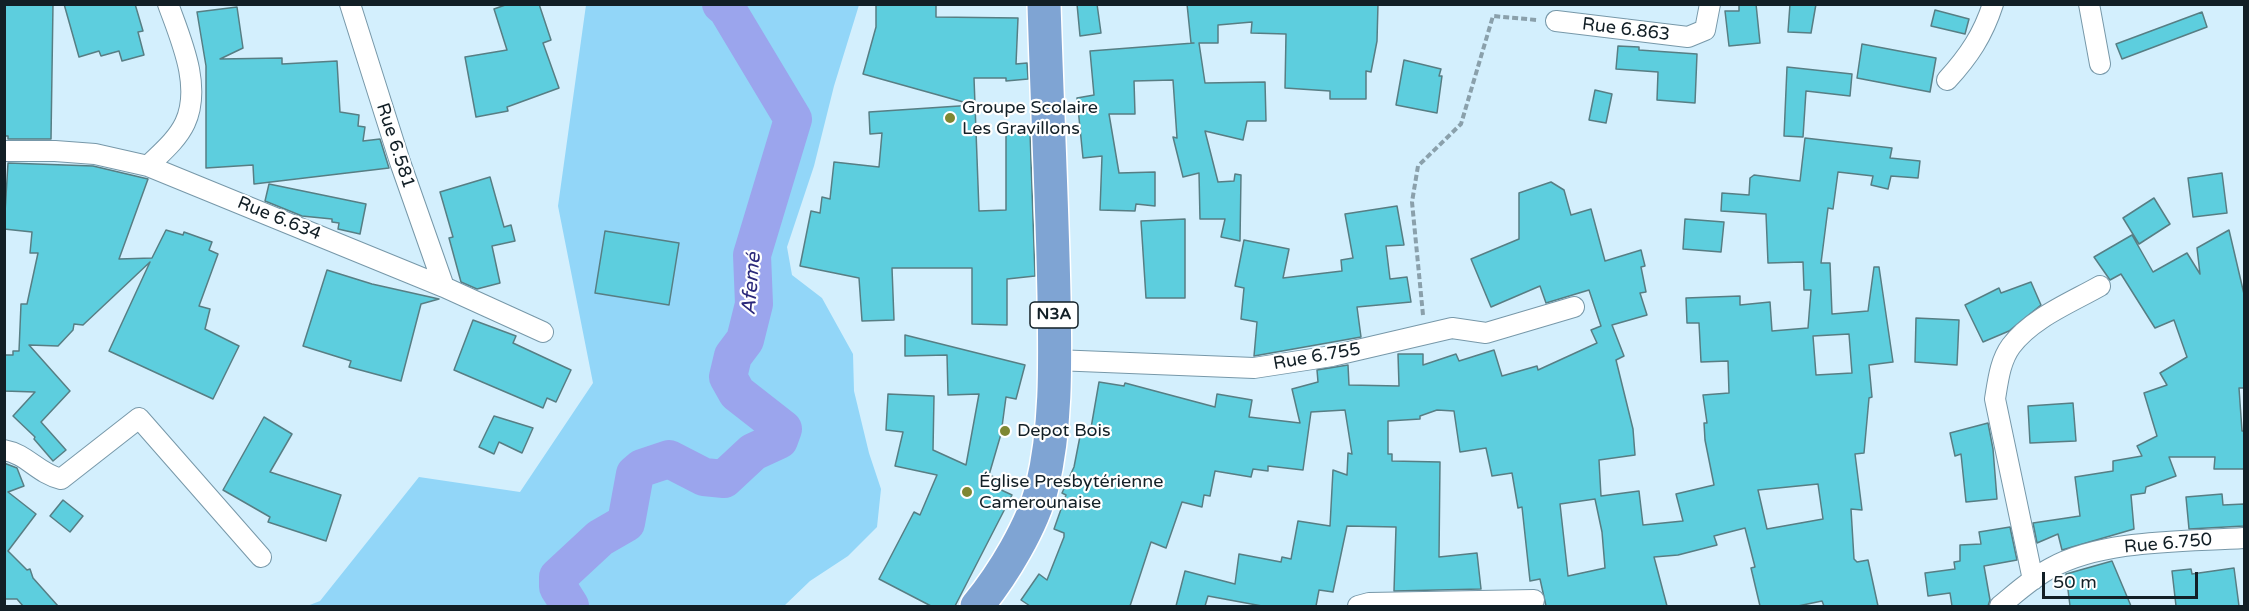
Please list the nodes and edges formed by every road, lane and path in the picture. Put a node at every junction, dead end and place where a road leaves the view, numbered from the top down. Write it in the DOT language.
graph roads {
  1 [pos="168,4"];
  2 [pos="350,4"];
  3 [pos="1044,4"];
  4 [pos="1710,4"];
  5 [pos="1994,4"];
  6 [pos="2089,4"];
  7 [pos="1556,21"];
  8 [pos="2100,63"];
  9 [pos="1947,80"];
  10 [pos="4,151"];
  11 [pos="148,166"];
  12 [pos="2100,286"];
  13 [pos="444,287"];
  14 [pos="1574,307"];
  15 [pos="543,332"];
  16 [pos="1425,334"];
  17 [pos="1055,360"];
  18 [pos="4,450"];
  19 [pos="2244,538"];
  20 [pos="261,557"];
  21 [pos="2033,580"];
  22 [pos="1534,600"];
  23 [pos="977,606"];
  24 [pos="1358,606"];
  25 [pos="2000,606"];
  1 -- 11 [label="street"];
  2 -- 13 [label="street, Rue 6.581"];
  3 -- 17 [label="highway, N3A"];
  4 -- 7 [label="street, Rue 6.863"];
  5 -- 9 [label="street"];
  6 -- 8 [label="street"];
  7 -- 16 [label="path"];
  10 -- 11 [label="street, Rue 6.634"];
  11 -- 13 [label="street, Rue 6.634"];
  12 -- 21 [label="street"];
  13 -- 15 [label="street, Rue 6.634"];
  14 -- 16 [label="street, Rue 6.755"];
  16 -- 17 [label="street, Rue 6.755"];
  17 -- 23 [label="highway, N3A"];
  18 -- 20 [label="street"];
  19 -- 21 [label="street, Rue 6.750"];
  21 -- 25 [label="street, Rue 6.750"];
  22 -- 24 [label="street"];
}
